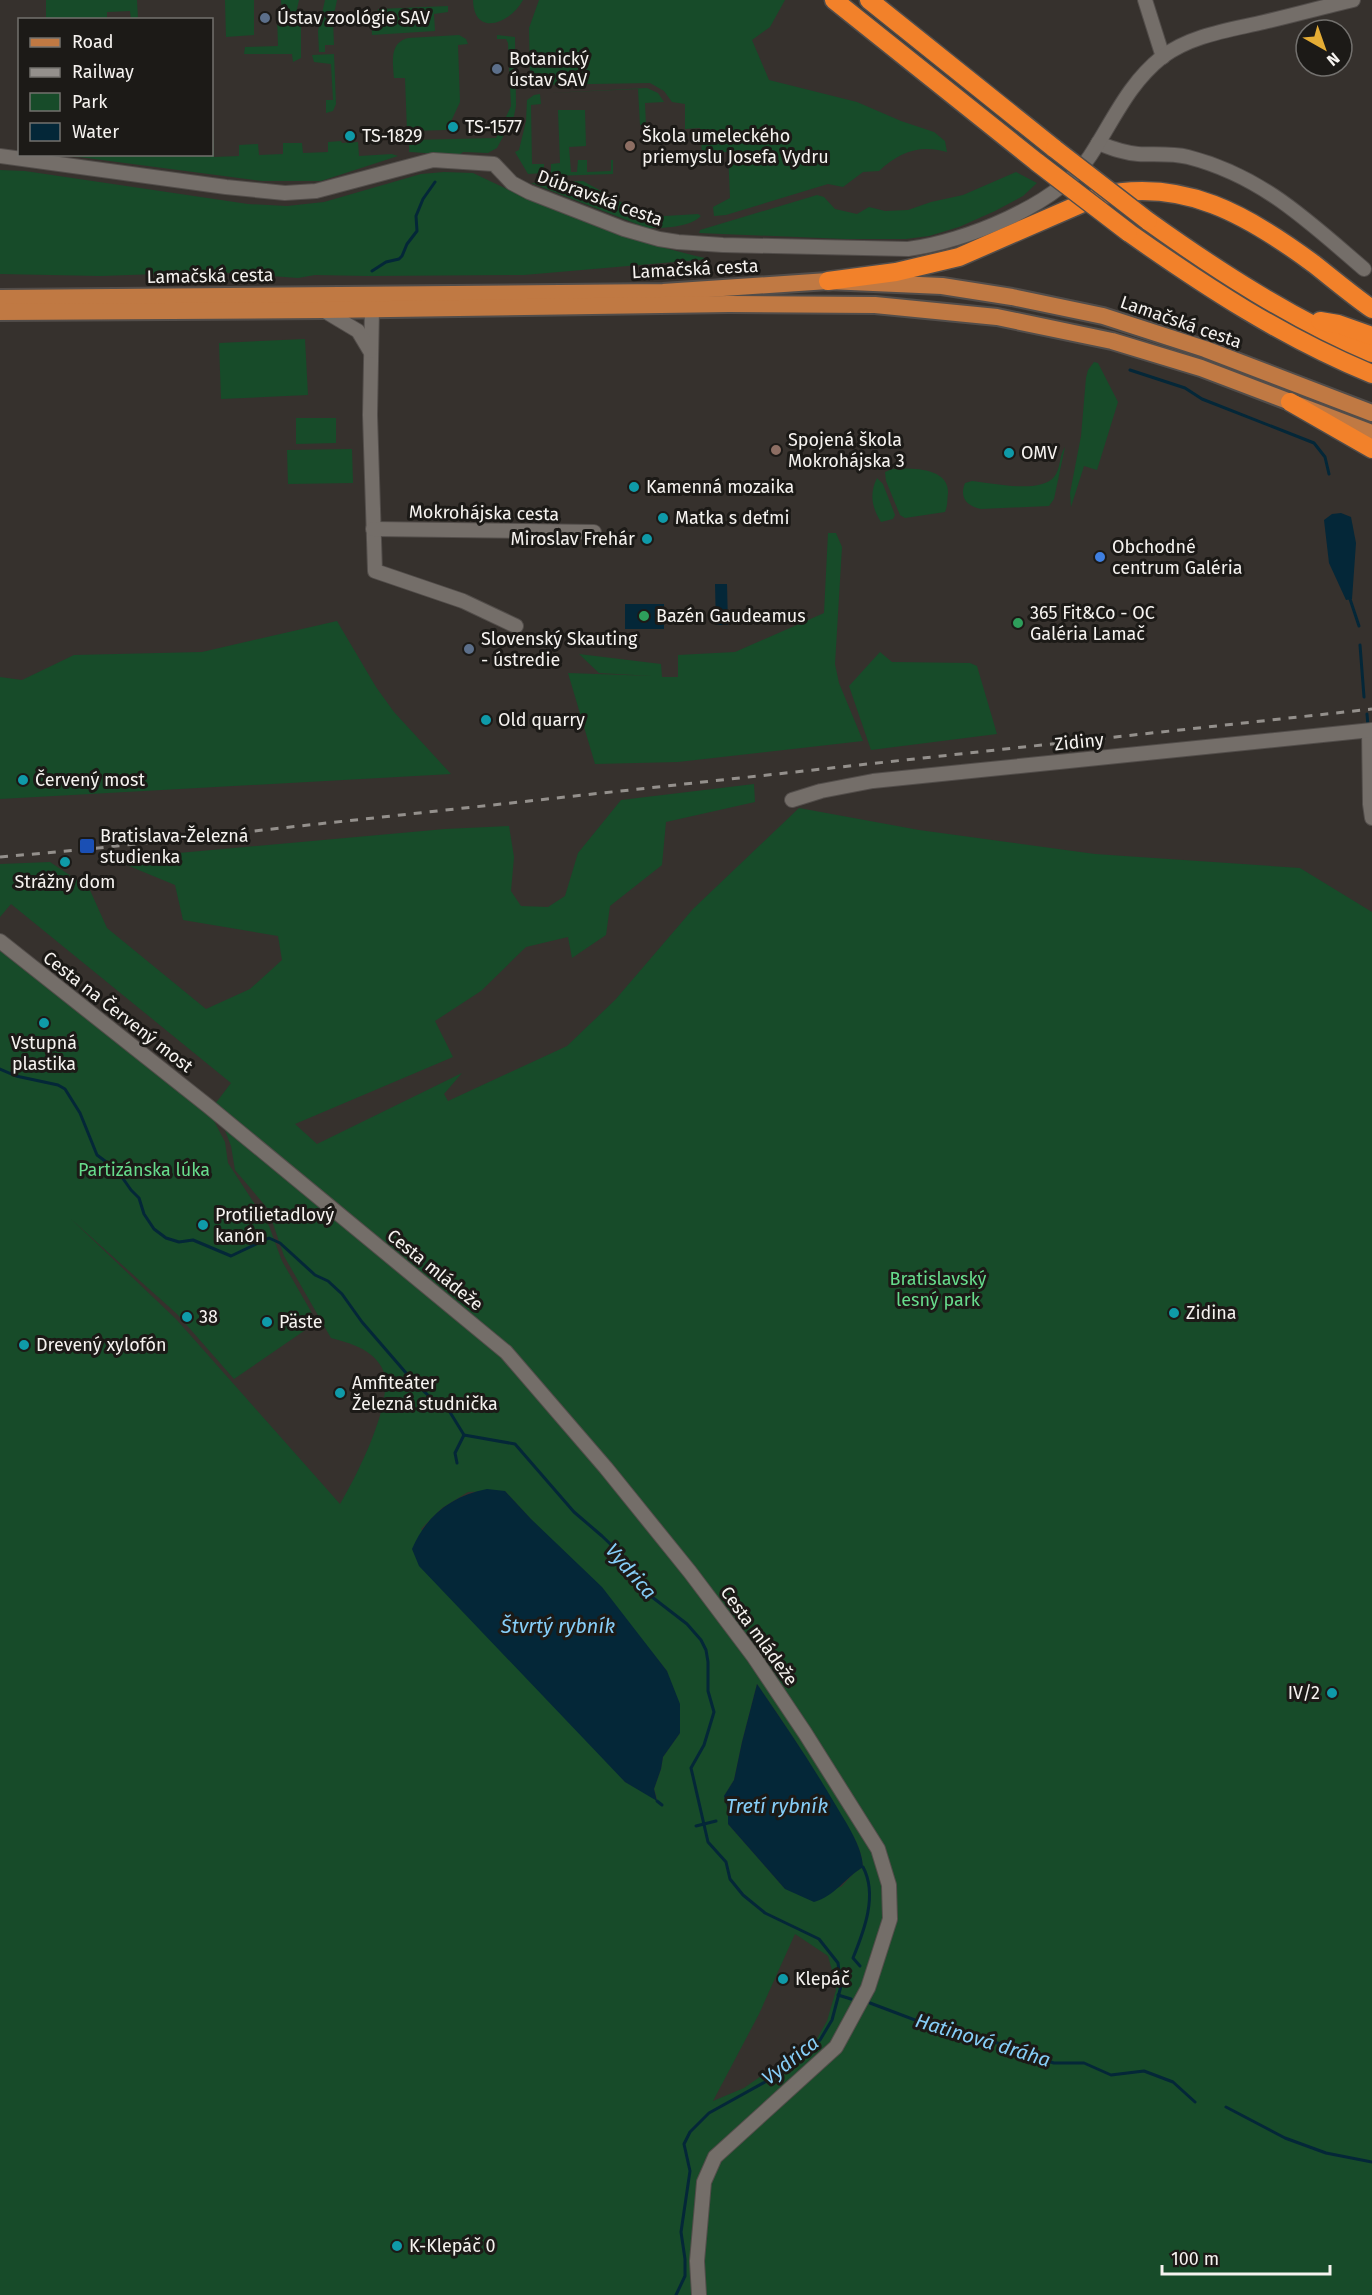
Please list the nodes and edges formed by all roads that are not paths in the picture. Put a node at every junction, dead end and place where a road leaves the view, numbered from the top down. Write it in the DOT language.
graph roads {
  1 [pos="834,0"];
  2 [pos="868,0"];
  3 [pos="1145,0"];
  4 [pos="1353,0"];
  5 [pos="1162,57"];
  6 [pos="1098,143"];
  7 [pos="0,156"];
  8 [pos="1364,269"];
  9 [pos="828,281"];
  10 [pos="0,298"];
  11 [pos="368,301"];
  12 [pos="1372,309"];
  13 [pos="323,310"];
  14 [pos="0,312"];
  15 [pos="1301,318"];
  16 [pos="1372,336"];
  17 [pos="370,352"];
  18 [pos="1372,353"];
  19 [pos="1372,374"];
  20 [pos="1290,402"];
  21 [pos="1372,413"];
  22 [pos="1372,433"];
  23 [pos="1372,449"];
  24 [pos="373,529"];
  25 [pos="594,532"];
  26 [pos="516,626"];
  27 [pos="1370,730"];
  28 [pos="792,800"];
  29 [pos="1372,818"];
  30 [pos="0,942"];
  31 [pos="214,1111"];
  32 [pos="699,2295"];
  1 -- 19 [label="highway, bridge"];
  2 -- 15 [label="highway, bridge"];
  3 -- 5 [label="street"];
  4 -- 5 [label="street, Dúbravská cesta"];
  5 -- 6 [label="street, Dúbravská cesta"];
  6 -- 7 [label="street, Dúbravská cesta"];
  6 -- 8 [label="street"];
  9 -- 11 [label="main road, Lamačská cesta"];
  9 -- 12 [label="highway"];
  9 -- 21 [label="main road, Lamačská cesta"];
  10 -- 11 [label="main road, Lamačská cesta"];
  11 -- 13 [label="main road, Lamačská cesta"];
  11 -- 17 [label="street"];
  11 -- 20 [label="main road, Lamačská cesta"];
  13 -- 14 [label="main road, Lamačská cesta"];
  13 -- 17 [label="street"];
  15 -- 16 [label="highway"];
  15 -- 18 [label="highway"];
  17 -- 24 [label="street"];
  20 -- 22 [label="main road, Lamačská cesta"];
  20 -- 23 [label="highway"];
  24 -- 25 [label="street, Mokrohájska cesta"];
  24 -- 26 [label="street"];
  27 -- 28 [label="street, Zidiny"];
  27 -- 29 [label="street"];
  30 -- 31 [label="street, Cesta na Červený most"];
  31 -- 32 [label="street, Cesta mládeže"];
}
